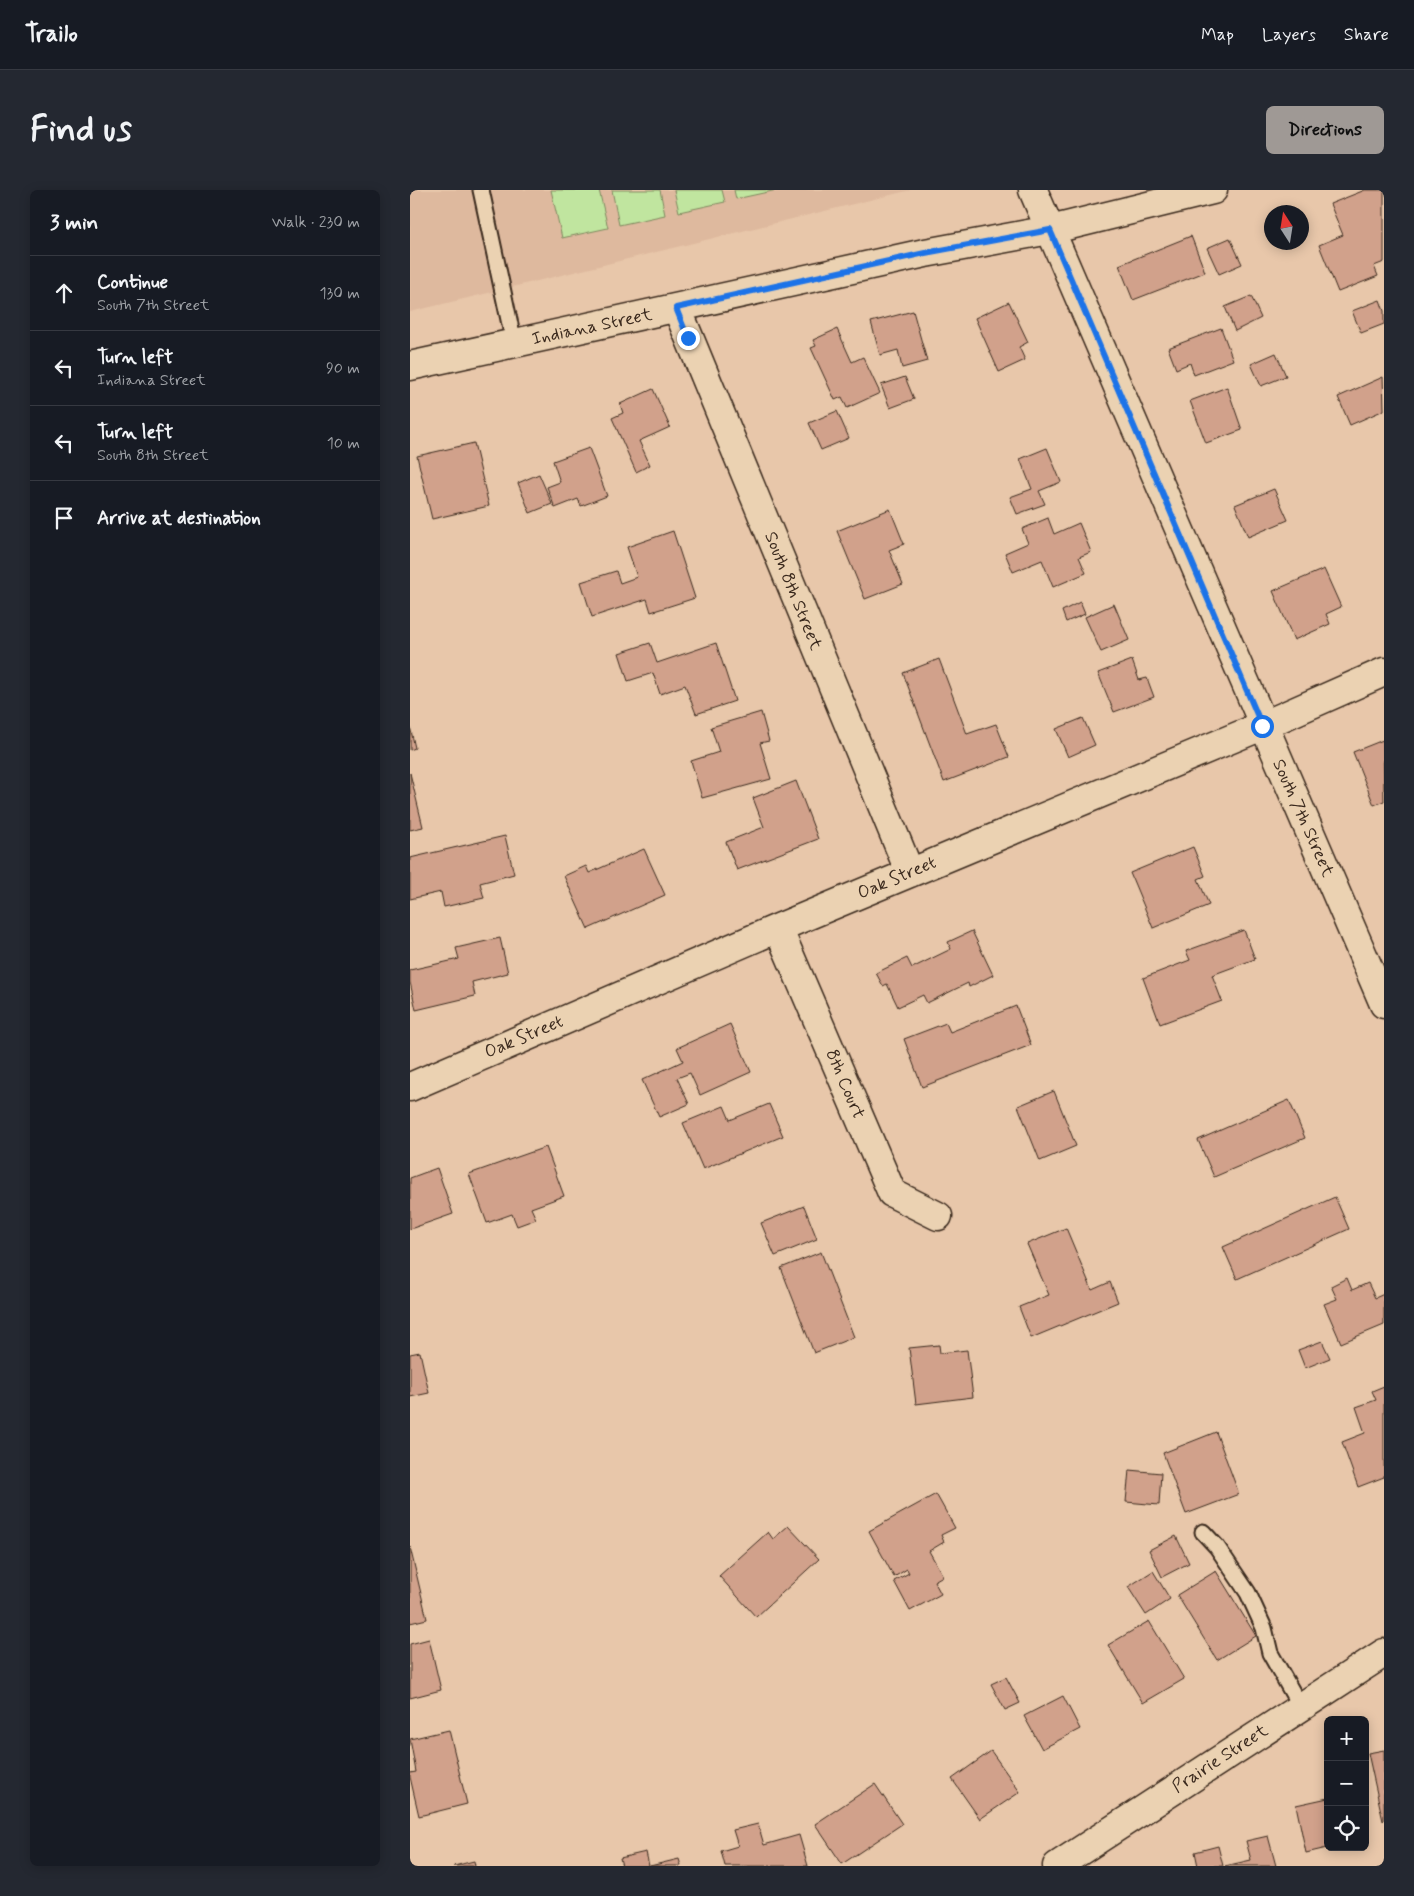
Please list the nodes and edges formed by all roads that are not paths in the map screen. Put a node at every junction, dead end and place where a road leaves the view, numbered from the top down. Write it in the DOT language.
graph roads {
  1 [pos="481,190"];
  2 [pos="1032,190"];
  3 [pos="1212,190"];
  4 [pos="1050,230"];
  5 [pos="676,308"];
  6 [pos="514,344"];
  7 [pos="410,366"];
  8 [pos="1384,672"];
  9 [pos="1262,726"];
  10 [pos="910,873"];
  11 [pos="778,928"];
  12 [pos="1384,1004"];
  13 [pos="410,1086"];
  14 [pos="938,1216"];
  15 [pos="1203,1532"];
  16 [pos="1384,1653"];
  17 [pos="1300,1706"];
  18 [pos="1057,1866"];
  1 -- 6 [label="lane"];
  2 -- 4 [label="street, South 7th Street"];
  3 -- 4 [label="street, Indiana Street"];
  4 -- 5 [label="street, Indiana Street"];
  4 -- 9 [label="street, South 7th Street"];
  5 -- 6 [label="street, Indiana Street"];
  5 -- 10 [label="street, South 8th Street"];
  6 -- 7 [label="street, Indiana Street"];
  8 -- 9 [label="street, Oak Street"];
  9 -- 10 [label="street, Oak Street"];
  9 -- 12 [label="street, South 7th Street"];
  10 -- 11 [label="street, Oak Street"];
  11 -- 13 [label="street, Oak Street"];
  11 -- 14 [label="street, 8th Court"];
  15 -- 17 [label="lane"];
  16 -- 17 [label="street, Prairie Street"];
  17 -- 18 [label="street, Prairie Street"];
}
